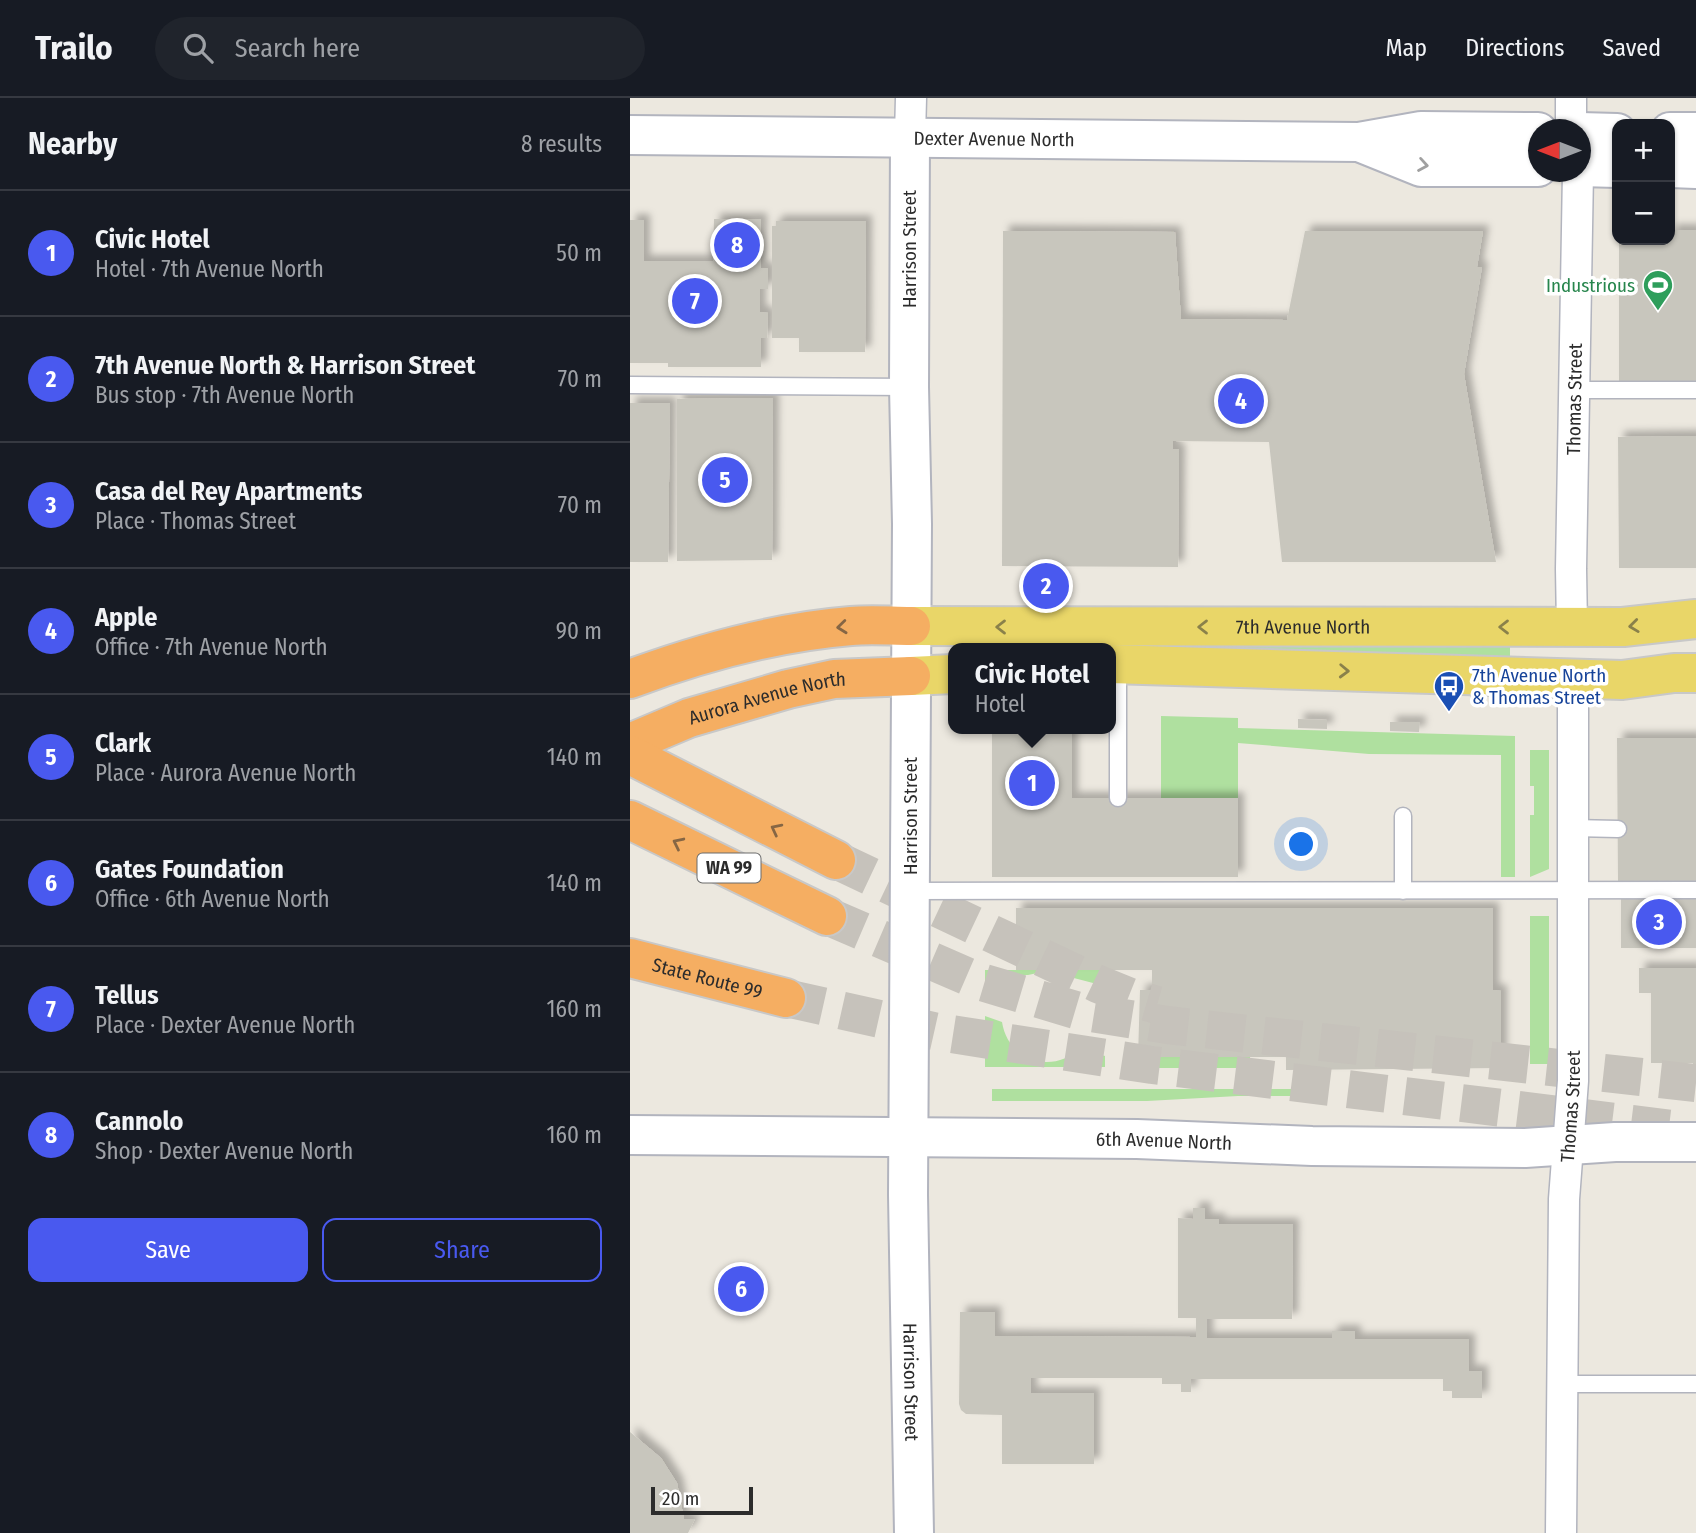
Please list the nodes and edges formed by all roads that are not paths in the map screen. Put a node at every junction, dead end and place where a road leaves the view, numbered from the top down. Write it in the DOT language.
graph roads {
  1 [pos="911,98"];
  2 [pos="1571,98"];
  3 [pos="1571,119"];
  4 [pos="1528,132"];
  5 [pos="1591,132"];
  6 [pos="1675,132"];
  7 [pos="1696,132"];
  8 [pos="1612,133"];
  9 [pos="630,135"];
  10 [pos="909,136"];
  11 [pos="1359,142"];
  12 [pos="1528,167"];
  13 [pos="1612,168"];
  14 [pos="1675,168"];
  15 [pos="1591,169"];
  16 [pos="1696,169"];
  17 [pos="1579,182"];
  18 [pos="630,385"];
  19 [pos="909,387"];
  20 [pos="1575,390"];
  21 [pos="1696,390"];
  22 [pos="1696,618"];
  23 [pos="911,626"];
  24 [pos="1572,627"];
  25 [pos="1116,664"];
  26 [pos="647,673"];
  27 [pos="1696,673"];
  28 [pos="948,674"];
  29 [pos="911,676"];
  30 [pos="1573,678"];
  31 [pos="1116,731"];
  32 [pos="630,743"];
  33 [pos="630,755"];
  34 [pos="1118,798"];
  35 [pos="1403,816"];
  36 [pos="630,820"];
  37 [pos="1573,828"];
  38 [pos="1618,829"];
  39 [pos="836,860"];
  40 [pos="1696,890"];
  41 [pos="909,891"];
  42 [pos="1573,891"];
  43 [pos="1406,896"];
  44 [pos="827,916"];
  45 [pos="630,958"];
  46 [pos="786,999"];
  47 [pos="630,1135"];
  48 [pos="908,1137"];
  49 [pos="1696,1142"];
  50 [pos="1568,1145"];
  51 [pos="1562,1384"];
  52 [pos="1696,1384"];
  53 [pos="915,1533"];
  54 [pos="1561,1533"];
  1 -- 10 [label="street, Harrison Street"];
  2 -- 3 [label="street"];
  4 -- 11 [label="main road, Dexter Avenue North"];
  5 -- 8 [label="main road"];
  6 -- 7 [label="main road"];
  9 -- 10 [label="main road, Dexter Avenue North"];
  10 -- 11 [label="main road, Dexter Avenue North"];
  10 -- 19 [label="main road, Harrison Street"];
  11 -- 12 [label="main road, Dexter Avenue North, one-way"];
  13 -- 15 [label="main road"];
  14 -- 16 [label="main road"];
  17 -- 20 [label="street, Thomas Street"];
  18 -- 19 [label="lane"];
  19 -- 23 [label="main road, Harrison Street"];
  20 -- 21 [label="lane"];
  20 -- 24 [label="street, Thomas Street"];
  22 -- 24 [label="main road, 7th Avenue North, one-way"];
  24 -- 23 [label="main road, 7th Avenue North, one-way"];
  23 -- 26 [label="highway, one-way"];
  23 -- 29 [label="main road, Harrison Street"];
  25 -- 30 [label="main road, 7th Avenue North, one-way"];
  27 -- 30 [label="main road, 7th Avenue North"];
  28 -- 29 [label="main road"];
  29 -- 32 [label="highway, Aurora Avenue North"];
  29 -- 41 [label="main road, Harrison Street"];
  30 -- 37 [label="street, Thomas Street"];
  31 -- 34 [label="lane"];
  39 -- 33 [label="highway, one-way"];
  35 -- 43 [label="lane"];
  44 -- 36 [label="highway, WA 99, one-way"];
  37 -- 38 [label="lane"];
  37 -- 42 [label="street, Thomas Street"];
  40 -- 42 [label="lane"];
  41 -- 43 [label="lane"];
  41 -- 48 [label="main road, Harrison Street"];
  42 -- 43 [label="lane"];
  42 -- 50 [label="street, Thomas Street"];
  45 -- 46 [label="highway, State Route 99"];
  47 -- 48 [label="main road, 6th Avenue North"];
  48 -- 50 [label="main road, 6th Avenue North"];
  48 -- 53 [label="main road, Harrison Street"];
  49 -- 50 [label="main road, 6th Avenue North"];
  50 -- 51 [label="street, Thomas Street"];
  51 -- 52 [label="lane"];
  51 -- 54 [label="street, Thomas Street"];
}
